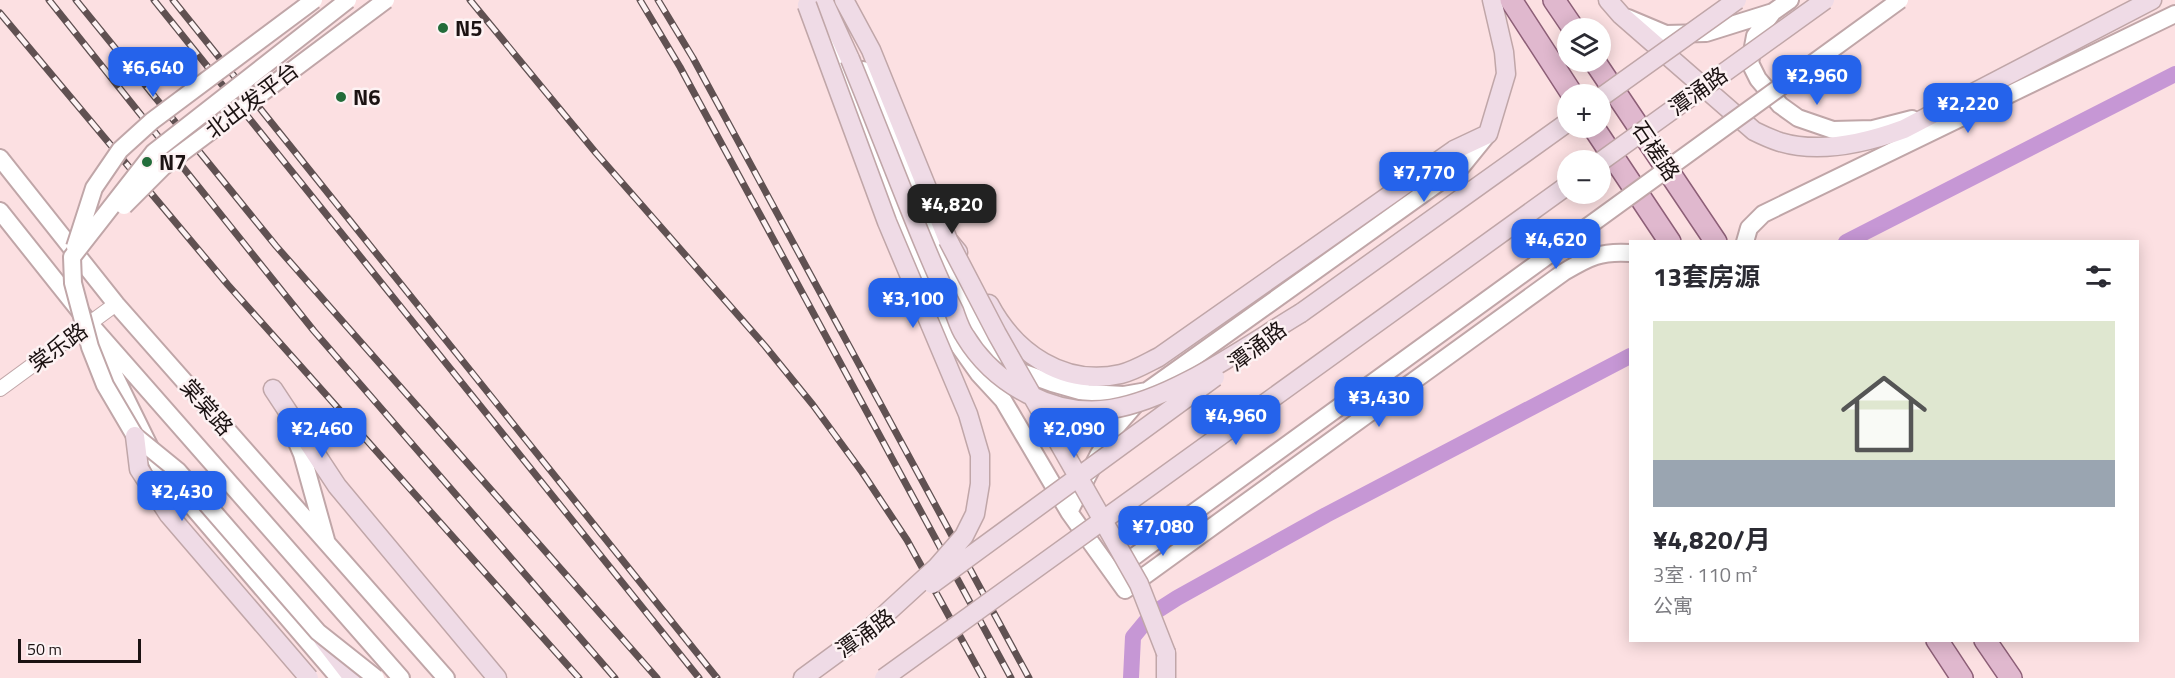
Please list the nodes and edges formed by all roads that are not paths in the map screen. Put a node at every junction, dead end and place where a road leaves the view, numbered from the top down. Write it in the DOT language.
graph roads {
  1 [pos="314,0"];
  2 [pos="348,0"];
  3 [pos="386,0"];
  4 [pos="831,0"];
  5 [pos="844,0"];
  6 [pos="1492,0"];
  7 [pos="1511,0"];
  8 [pos="1554,0"];
  9 [pos="1608,0"];
  10 [pos="1737,0"];
  11 [pos="1790,0"];
  12 [pos="1825,0"];
  13 [pos="1900,0"];
  14 [pos="2152,0"];
  15 [pos="813,1"];
  16 [pos="1773,12"];
  17 [pos="2175,14"];
  18 [pos="1621,15"];
  19 [pos="1566,18"];
  20 [pos="1602,72"];
  21 [pos="1566,84"];
  22 [pos="1611,90"];
  23 [pos="1932,114"];
  24 [pos="1557,130"];
  25 [pos="1488,134"];
  26 [pos="1601,138"];
  27 [pos="1611,154"];
  28 [pos="0,158"];
  29 [pos="1557,193"];
  30 [pos="0,211"];
  31 [pos="948,240"];
  32 [pos="1669,240"];
  33 [pos="1715,240"];
  34 [pos="1745,240"];
  35 [pos="1629,253"];
  36 [pos="72,257"];
  37 [pos="116,304"];
  38 [pos="1301,313"];
  39 [pos="90,324"];
  40 [pos="0,389"];
  41 [pos="273,389"];
  42 [pos="1147,391"];
  43 [pos="135,436"];
  44 [pos="1069,512"];
  45 [pos="327,544"];
  46 [pos="1113,573"];
  47 [pos="867,631"];
  48 [pos="318,633"];
  49 [pos="1938,642"];
  50 [pos="1986,642"];
  51 [pos="309,678"];
  52 [pos="339,678"];
  53 [pos="353,678"];
  54 [pos="376,678"];
  55 [pos="401,678"];
  56 [pos="446,678"];
  57 [pos="498,678"];
  58 [pos="804,678"];
  59 [pos="884,678"];
  60 [pos="1166,678"];
  61 [pos="1962,678"];
  62 [pos="2011,678"];
  1 -- 36 [label="street, 北出发平台, bridge"];
  2 -- 36 [label="street, 北出发平台, bridge"];
  3 -- 36 [label="street, 北出发平台, bridge"];
  4 -- 42 [label="street"];
  5 -- 31 [label="main road"];
  6 -- 25 [label="main road"];
  7 -- 21 [label="main road"];
  8 -- 19 [label="main road"];
  9 -- 18 [label="main road"];
  10 -- 22 [label="main road, bridge"];
  11 -- 16 [label="street"];
  12 -- 27 [label="main road, 潭涌路, bridge"];
  13 -- 46 [label="street, bridge"];
  14 -- 23 [label="main road"];
  15 -- 38 [label="main road, bridge"];
  15 -- 44 [label="street"];
  15 -- 47 [label="main road, bridge"];
  16 -- 18 [label="street"];
  16 -- 23 [label="street"];
  17 -- 34 [label="street"];
  18 -- 23 [label="main road"];
  20 -- 33 [label="main road, 石槎路"];
  24 -- 38 [label="main road, 潭涌路"];
  25 -- 31 [label="main road, bridge"];
  25 -- 42 [label="street"];
  26 -- 32 [label="main road, 石槎路"];
  28 -- 37 [label="street, 棠棠路"];
  29 -- 59 [label="main road, bridge"];
  30 -- 39 [label="street, 棠棠路"];
  31 -- 60 [label="main road, bridge"];
  35 -- 46 [label="street"];
  36 -- 43 [label="street, 北出发平台, bridge"];
  37 -- 39 [label="street, 棠乐路"];
  37 -- 45 [label="street, 棠棠路"];
  38 -- 47 [label="main road, 潭涌路, bridge"];
  39 -- 40 [label="street, 棠乐路"];
  39 -- 52 [label="street"];
  39 -- 55 [label="street, 棠棠路"];
  41 -- 45 [label="street"];
  41 -- 57 [label="main road"];
  42 -- 44 [label="street"];
  43 -- 48 [label="street, bridge"];
  43 -- 51 [label="main road, bridge"];
  44 -- 46 [label="street"];
  45 -- 56 [label="street, 棠棠路"];
  47 -- 58 [label="main road, 潭涌路"];
  48 -- 53 [label="main road, bridge"];
  48 -- 54 [label="street, bridge"];
  49 -- 61 [label="main road"];
  50 -- 62 [label="main road"];
}
